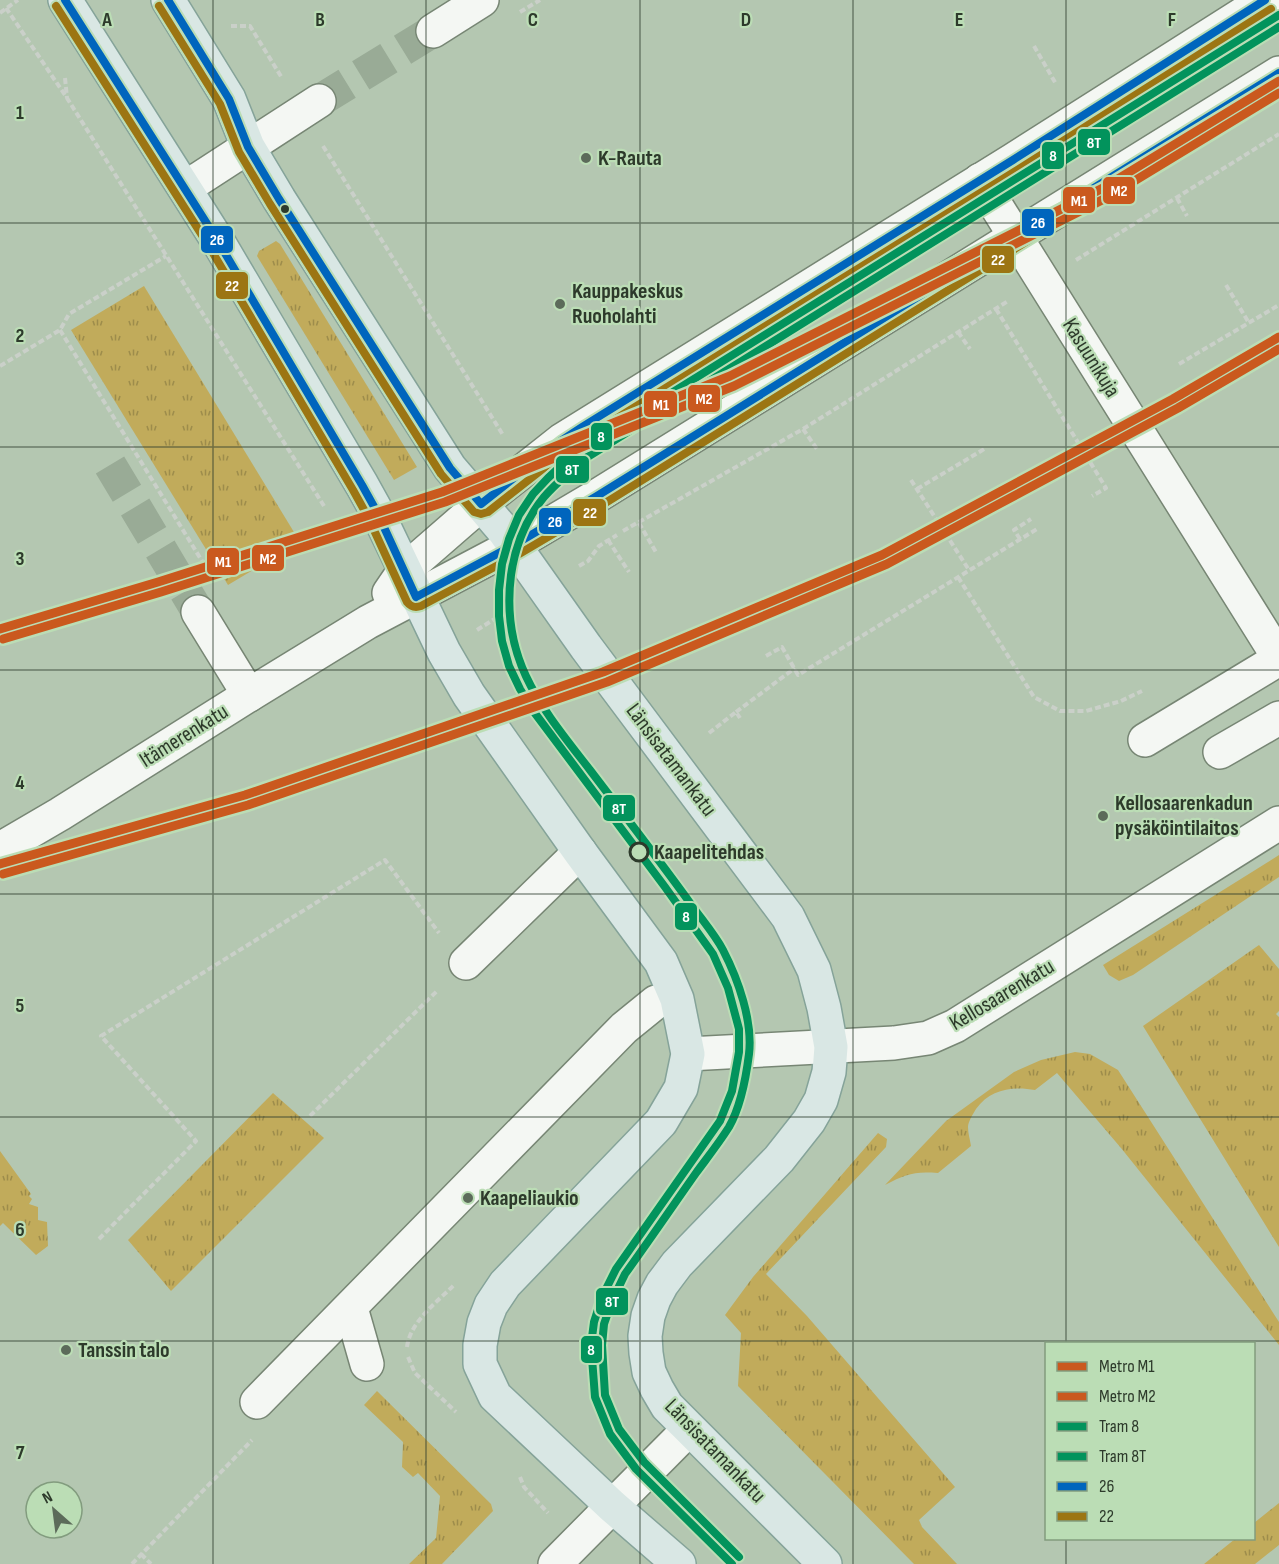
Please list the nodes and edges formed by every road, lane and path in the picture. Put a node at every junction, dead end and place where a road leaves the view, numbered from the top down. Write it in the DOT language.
graph roads {
  1 [pos="18,0"];
  2 [pos="65,0"];
  3 [pos="482,0"];
  4 [pos="1265,0"];
  5 [pos="6,8"];
  6 [pos="175,12"];
  7 [pos="0,13"];
  8 [pos="433,31"];
  9 [pos="1034,46"];
  10 [pos="1279,73"];
  11 [pos="1059,89"];
  12 [pos="310,106"];
  13 [pos="1279,134"];
  14 [pos="248,147"];
  15 [pos="980,180"];
  16 [pos="185,188"];
  17 [pos="1177,198"];
  18 [pos="1187,216"];
  19 [pos="1015,238"];
  20 [pos="166,256"];
  21 [pos="1067,265"];
  22 [pos="1226,285"];
  23 [pos="1015,297"];
  24 [pos="1279,305"];
  25 [pos="996,309"];
  26 [pos="1249,323"];
  27 [pos="60,330"];
  28 [pos="958,332"];
  29 [pos="970,349"];
  30 [pos="1179,364"];
  31 [pos="0,366"];
  32 [pos="803,429"];
  33 [pos="504,435"];
  34 [pos="986,447"];
  35 [pos="817,449"];
  36 [pos="911,480"];
  37 [pos="917,489"];
  38 [pos="1092,496"];
  39 [pos="481,504"];
  40 [pos="330,515"];
  41 [pos="1032,519"];
  42 [pos="639,523"];
  43 [pos="1038,529"];
  44 [pos="1020,539"];
  45 [pos="608,540"];
  46 [pos="514,545"];
  47 [pos="657,554"];
  48 [pos="588,561"];
  49 [pos="969,570"];
  50 [pos="629,572"];
  51 [pos="211,575"];
  52 [pos="958,577"];
  53 [pos="410,584"];
  54 [pos="545,587"];
  55 [pos="198,612"];
  56 [pos="444,652"];
  57 [pos="766,656"];
  58 [pos="1279,659"];
  59 [pos="795,668"];
  60 [pos="1151,687"];
  61 [pos="249,695"];
  62 [pos="736,712"];
  63 [pos="740,718"];
  64 [pos="1279,718"];
  65 [pos="709,733"];
  66 [pos="1145,740"];
  67 [pos="1221,752"];
  68 [pos="1279,824"];
  69 [pos="0,849"];
  70 [pos="580,852"];
  71 [pos="466,963"];
  72 [pos="656,1002"];
  73 [pos="831,1047"];
  74 [pos="688,1054"];
  75 [pos="310,1116"];
  76 [pos="99,1239"];
  77 [pos="351,1308"];
  78 [pos="368,1364"];
  79 [pos="257,1402"];
  80 [pos="689,1429"];
  81 [pos="612,1506"];
  82 [pos="141,1554"];
  83 [pos="132,1564"];
  84 [pos="151,1564"];
  85 [pos="555,1564"];
  86 [pos="679,1564"];
  87 [pos="825,1564"];
  1 -- 5 [label="path"];
  2 -- 16 [label="main road"];
  3 -- 8 [label="street"];
  4 -- 15 [label="street, Itämerenkatu"];
  5 -- 7 [label="path"];
  5 -- 20 [label="path"];
  6 -- 12 [label="path"];
  6 -- 14 [label="main road, Länsisatamankatu"];
  9 -- 11 [label="path"];
  10 -- 19 [label="street, Itämerenkatu"];
  12 -- 14 [label="street"];
  12 -- 33 [label="path"];
  13 -- 17 [label="path"];
  14 -- 16 [label="street"];
  14 -- 39 [label="main road, Länsisatamankatu"];
  15 -- 19 [label="street, Kasuunikuja"];
  15 -- 39 [label="street, Itämerenkatu"];
  16 -- 53 [label="main road"];
  17 -- 18 [label="path"];
  17 -- 21 [label="path"];
  19 -- 46 [label="street, Itämerenkatu"];
  19 -- 58 [label="street, Kasuunikuja"];
  20 -- 27 [label="path"];
  20 -- 40 [label="path"];
  22 -- 26 [label="path"];
  23 -- 25 [label="path"];
  24 -- 26 [label="path"];
  25 -- 28 [label="path"];
  25 -- 38 [label="path"];
  26 -- 30 [label="path"];
  27 -- 31 [label="path"];
  27 -- 51 [label="path"];
  28 -- 29 [label="path"];
  28 -- 32 [label="path"];
  32 -- 35 [label="path"];
  32 -- 42 [label="path"];
  34 -- 37 [label="path"];
  36 -- 37 [label="path"];
  37 -- 49 [label="path"];
  39 -- 46 [label="main road, Länsisatamankatu"];
  39 -- 53 [label="street, Itämerenkatu"];
  41 -- 44 [label="path"];
  42 -- 45 [label="path"];
  42 -- 47 [label="path"];
  43 -- 44 [label="path"];
  44 -- 49 [label="path"];
  45 -- 48 [label="path"];
  45 -- 50 [label="path"];
  46 -- 53 [label="street, Itämerenkatu"];
  46 -- 54 [label="main road, Länsisatamankatu"];
  49 -- 52 [label="path"];
  52 -- 59 [label="path"];
  52 -- 60 [label="path"];
  53 -- 56 [label="main road"];
  53 -- 61 [label="street, Itämerenkatu"];
  54 -- 56 [label="path"];
  54 -- 73 [label="main road, Länsisatamankatu"];
  55 -- 61 [label="street"];
  56 -- 70 [label="main road"];
  57 -- 59 [label="path"];
  58 -- 66 [label="street"];
  59 -- 62 [label="path"];
  61 -- 69 [label="street, Itämerenkatu"];
  62 -- 63 [label="path"];
  62 -- 65 [label="path"];
  64 -- 67 [label="street"];
  68 -- 73 [label="street, Kellosaarenkatu"];
  70 -- 71 [label="street"];
  70 -- 74 [label="main road"];
  71 -- 75 [label="path"];
  71 -- 76 [label="path"];
  72 -- 77 [label="street"];
  73 -- 74 [label="street, Kellosaarenkatu"];
  73 -- 80 [label="main road, Länsisatamankatu"];
  74 -- 81 [label="main road"];
  77 -- 78 [label="street"];
  77 -- 79 [label="street"];
  79 -- 82 [label="path"];
  80 -- 81 [label="street"];
  80 -- 87 [label="main road, Länsisatamankatu"];
  81 -- 85 [label="street"];
  81 -- 86 [label="main road"];
  82 -- 83 [label="path"];
  82 -- 84 [label="path"];
}
